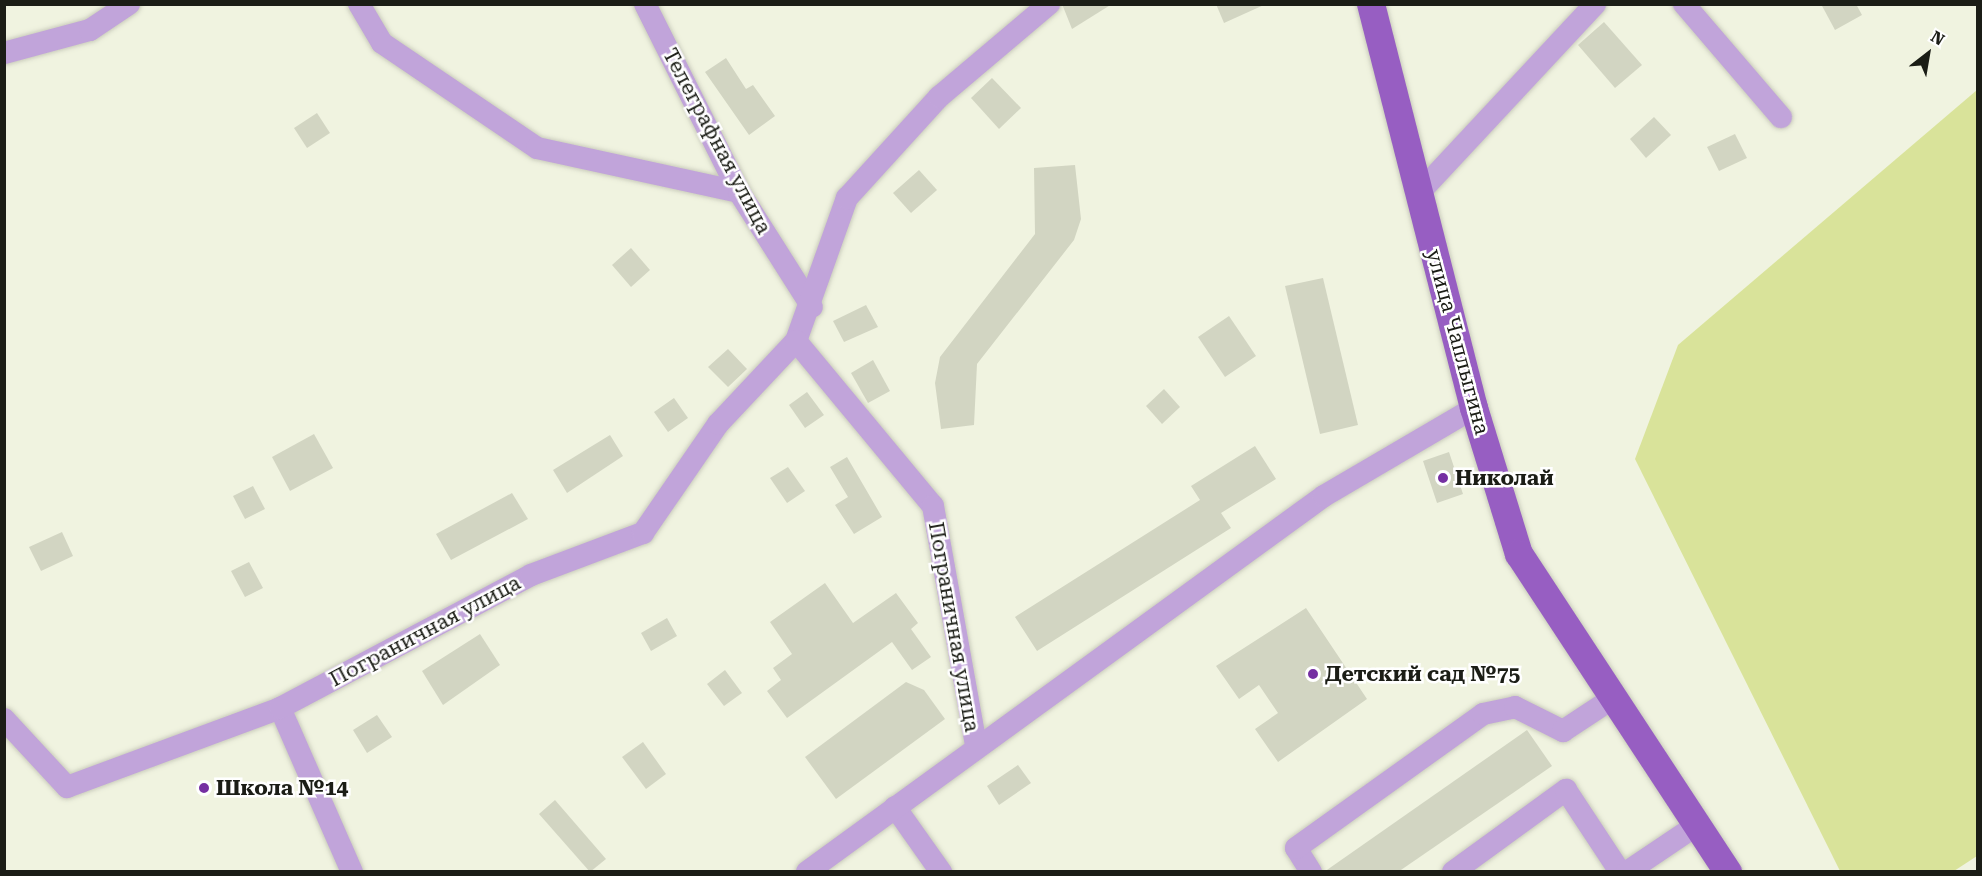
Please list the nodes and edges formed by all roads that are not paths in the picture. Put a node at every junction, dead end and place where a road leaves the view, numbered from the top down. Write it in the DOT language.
graph roads {
  1 [pos="129,4"];
  2 [pos="359,4"];
  3 [pos="645,4"];
  4 [pos="1049,4"];
  5 [pos="1371,4"];
  6 [pos="1595,4"];
  7 [pos="1684,4"];
  8 [pos="4,53"];
  9 [pos="1782,117"];
  10 [pos="739,192"];
  11 [pos="1419,193"];
  12 [pos="812,307"];
  13 [pos="796,341"];
  14 [pos="1474,408"];
  15 [pos="1613,698"];
  16 [pos="280,708"];
  17 [pos="4,718"];
  18 [pos="976,746"];
  19 [pos="895,807"];
  20 [pos="1697,825"];
  21 [pos="352,872"];
  22 [pos="807,872"];
  23 [pos="941,872"];
  24 [pos="1311,872"];
  25 [pos="1453,872"];
  26 [pos="1620,872"];
  27 [pos="1627,872"];
  28 [pos="1728,872"];
  1 -- 8 [label="street"];
  2 -- 10 [label="street"];
  3 -- 10 [label="street, Телеграфная улица"];
  4 -- 12 [label="street, Пограничная улица"];
  5 -- 11 [label="main road, улица Чаплыгина"];
  6 -- 11 [label="street"];
  7 -- 9 [label="street"];
  10 -- 12 [label="street, Телеграфная улица"];
  11 -- 14 [label="main road, улица Чаплыгина"];
  12 -- 13 [label="street, Пограничная улица"];
  13 -- 16 [label="street, Пограничная улица"];
  13 -- 18 [label="street, Пограничная улица"];
  14 -- 15 [label="main road, улица Чаплыгина"];
  14 -- 18 [label="street"];
  15 -- 20 [label="main road, улица Чаплыгина"];
  15 -- 24 [label="street"];
  16 -- 17 [label="street, Пограничная улица"];
  16 -- 21 [label="street"];
  18 -- 19 [label="street"];
  19 -- 22 [label="street"];
  19 -- 23 [label="street"];
  20 -- 27 [label="street"];
  20 -- 28 [label="main road, улица Чаплыгина"];
  25 -- 26 [label="street"];
}
